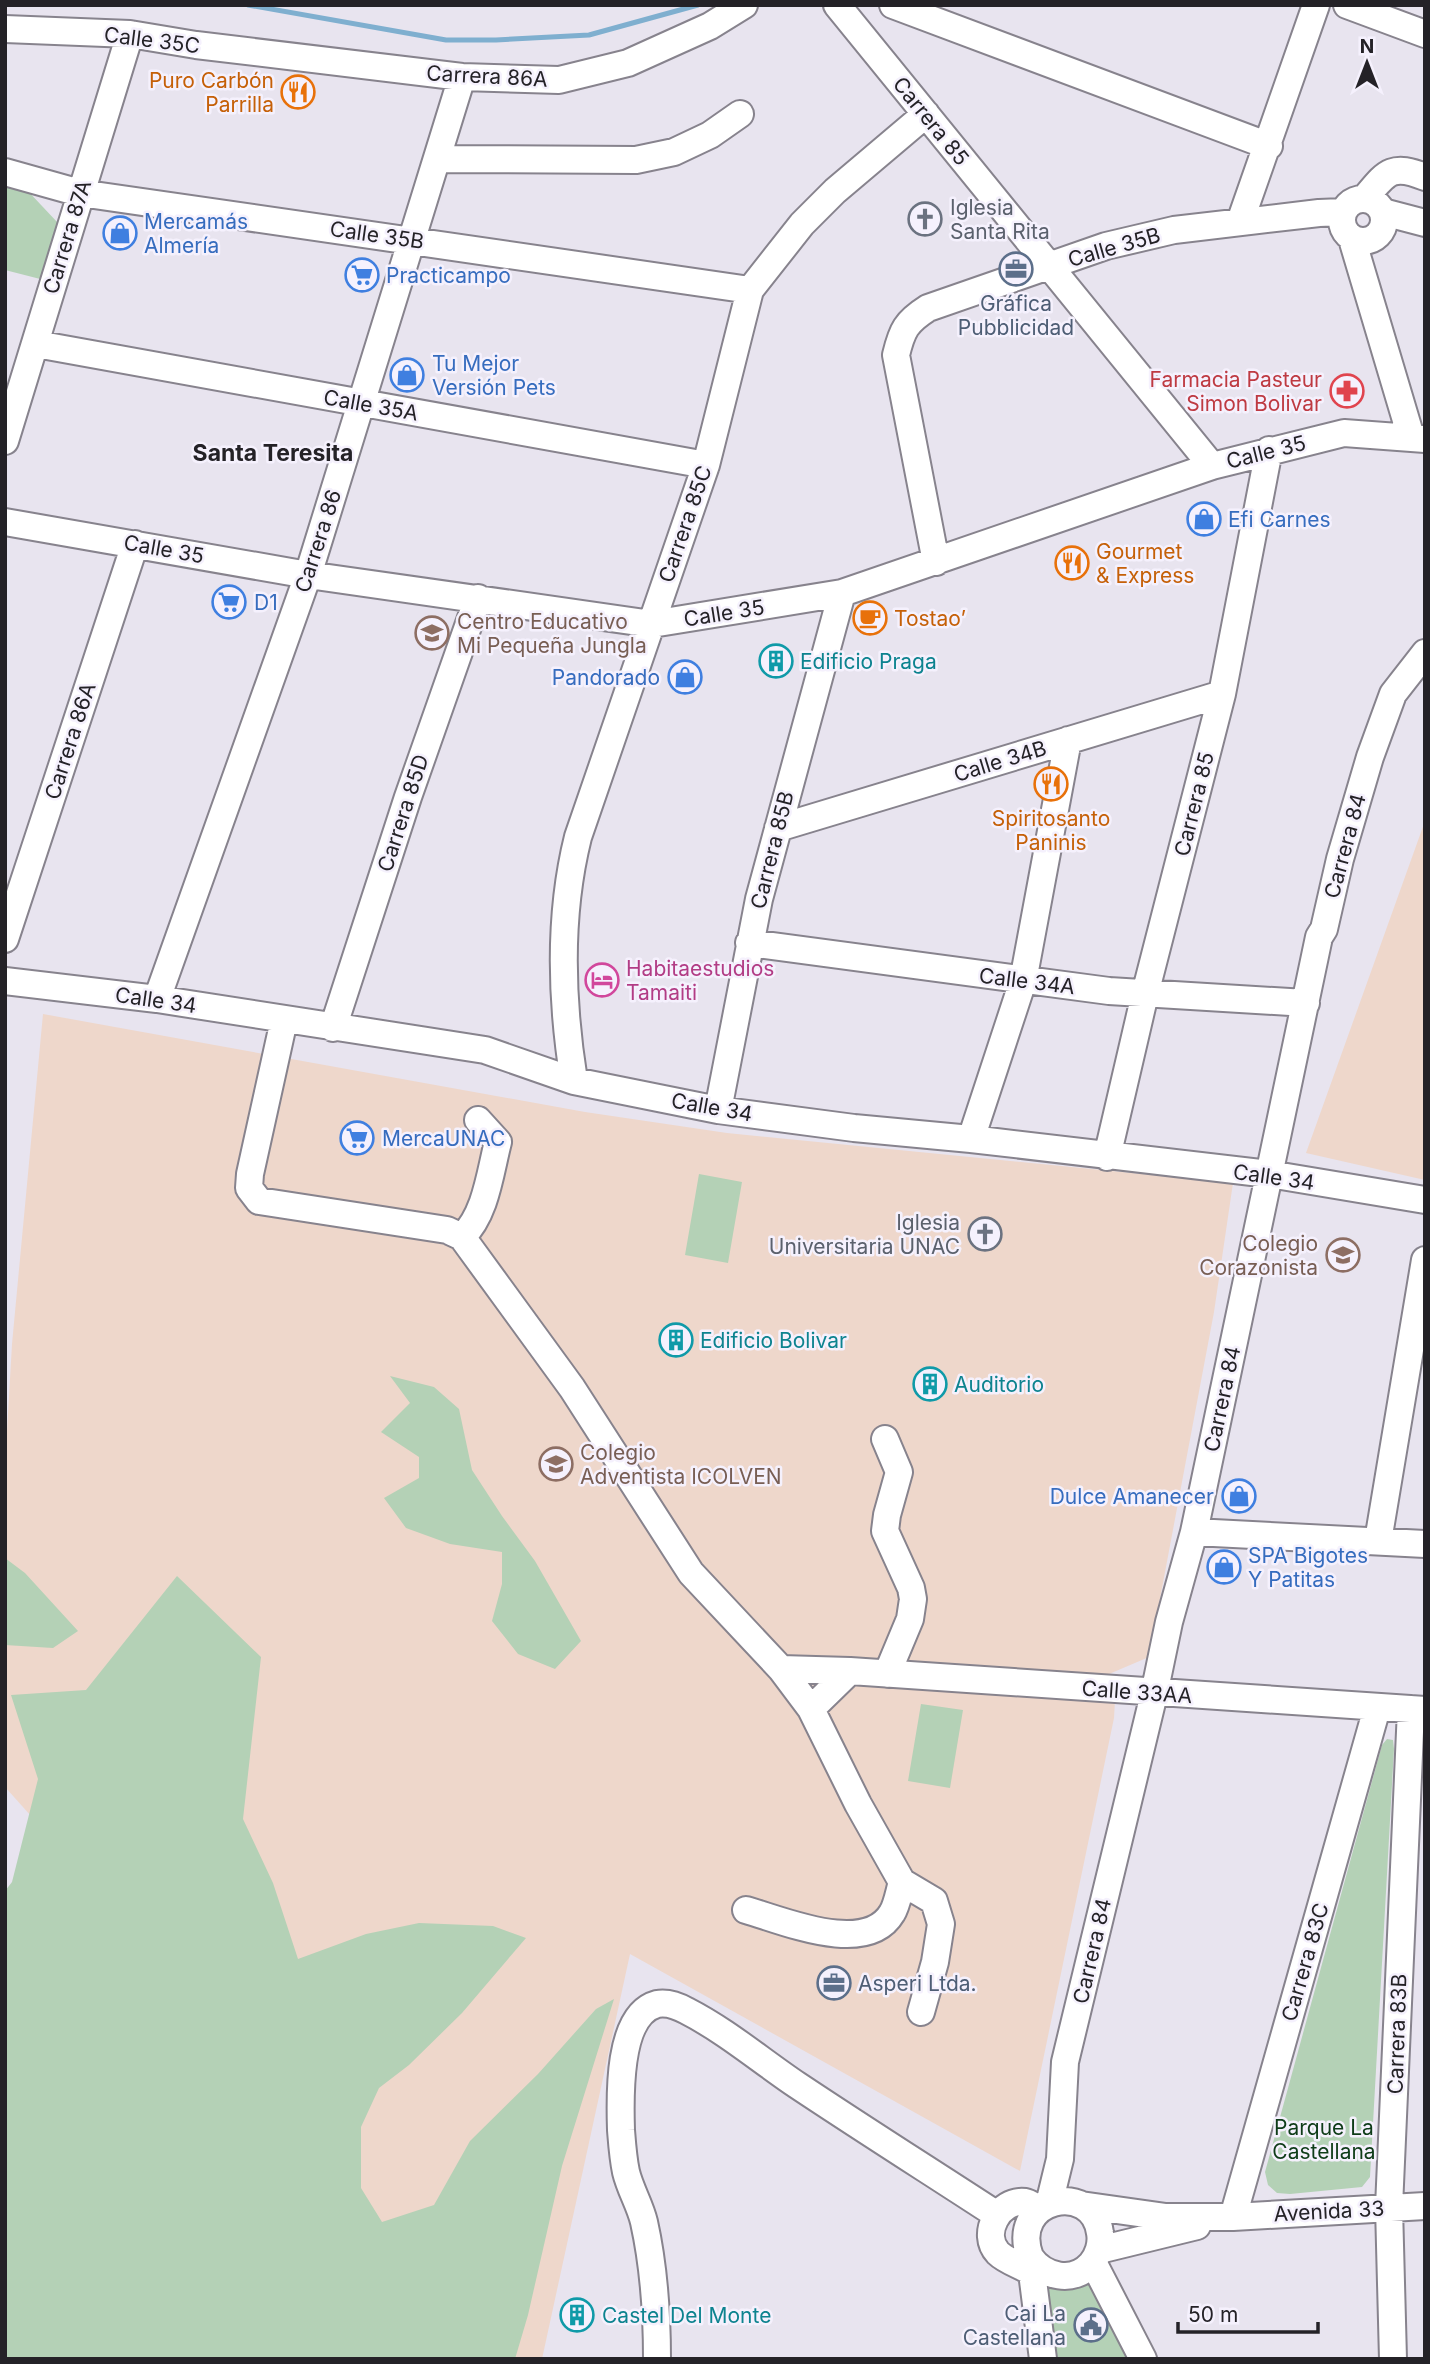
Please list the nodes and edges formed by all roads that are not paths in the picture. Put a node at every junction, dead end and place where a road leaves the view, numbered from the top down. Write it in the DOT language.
graph roads {
  1 [pos="744,5"];
  2 [pos="836,5"];
  3 [pos="893,5"];
  4 [pos="1316,5"];
  5 [pos="1347,5"];
  6 [pos="5,29"];
  7 [pos="130,34"];
  8 [pos="1425,34"];
  9 [pos="299,58"];
  10 [pos="462,77"];
  11 [pos="740,114"];
  12 [pos="926,114"];
  13 [pos="1269,146"];
  14 [pos="437,159"];
  15 [pos="5,172"];
  16 [pos="1425,177"];
  17 [pos="80,192"];
  18 [pos="1364,208"];
  19 [pos="1240,222"];
  20 [pos="1425,223"];
  21 [pos="1352,239"];
  22 [pos="412,240"];
  23 [pos="1049,266"];
  24 [pos="750,290"];
  25 [pos="36,345"];
  26 [pos="361,404"];
  27 [pos="1418,438"];
  28 [pos="5,440"];
  29 [pos="1269,450"];
  30 [pos="706,465"];
  31 [pos="1212,466"];
  32 [pos="5,522"];
  33 [pos="135,544"];
  34 [pos="936,562"];
  35 [pos="308,575"];
  36 [pos="842,593"];
  37 [pos="478,598"];
  38 [pos="652,624"];
  39 [pos="1425,653"];
  40 [pos="1222,694"];
  41 [pos="1068,740"];
  42 [pos="778,828"];
  43 [pos="5,939"];
  44 [pos="749,943"];
  45 [pos="5,981"];
  46 [pos="1023,981"];
  47 [pos="1146,994"];
  48 [pos="157,999"];
  49 [pos="1306,1003"];
  50 [pos="284,1020"];
  51 [pos="333,1028"];
  52 [pos="574,1081"];
  53 [pos="718,1110"];
  54 [pos="478,1120"];
  55 [pos="971,1139"];
  56 [pos="1107,1157"];
  57 [pos="1269,1174"];
  58 [pos="1425,1200"];
  59 [pos="462,1237"];
  60 [pos="1425,1260"];
  61 [pos="885,1439"];
  62 [pos="1194,1532"];
  63 [pos="1378,1541"];
  64 [pos="1425,1544"];
  65 [pos="781,1669"];
  66 [pos="850,1671"];
  67 [pos="887,1674"];
  68 [pos="1154,1694"];
  69 [pos="1377,1707"];
  70 [pos="811,1709"];
  71 [pos="1418,1710"];
  72 [pos="902,1882"];
  73 [pos="746,1910"];
  74 [pos="921,2012"];
  75 [pos="1060,2205"];
  76 [pos="1425,2206"];
  77 [pos="1389,2207"];
  78 [pos="997,2215"];
  79 [pos="1233,2217"];
  80 [pos="1096,2256"];
  81 [pos="1031,2264"];
  82 [pos="657,2359"];
  83 [pos="1044,2359"];
  84 [pos="1143,2359"];
  85 [pos="1394,2359"];
  1 -- 10 [label="street, Carrera 86A"];
  2 -- 12 [label="street, Carrera 85"];
  3 -- 13 [label="street"];
  4 -- 13 [label="street"];
  5 -- 8 [label="street"];
  6 -- 7 [label="street, Calle 35C"];
  7 -- 9 [label="street, Calle 35C"];
  7 -- 17 [label="street, Carrera 87A"];
  9 -- 10 [label="street, Carrera 86A"];
  10 -- 14 [label="street, Carrera 86"];
  11 -- 14 [label="street"];
  12 -- 23 [label="street, Carrera 85"];
  12 -- 24 [label="street, Carrera 85C"];
  13 -- 19 [label="street"];
  14 -- 22 [label="street, Carrera 86"];
  15 -- 17 [label="street, Calle 35B"];
  16 -- 18 [label="street"];
  17 -- 22 [label="street, Calle 35B"];
  17 -- 25 [label="street, Carrera 87A"];
  18 -- 19 [label="street, Calle 35B"];
  18 -- 20 [label="street, Calle 35B"];
  18 -- 21 [label="street"];
  18 -- 21 [label="street"];
  19 -- 23 [label="street, Calle 35B"];
  21 -- 27 [label="street"];
  22 -- 24 [label="street, Calle 35B"];
  22 -- 26 [label="street, Carrera 86"];
  23 -- 31 [label="street, Carrera 85"];
  23 -- 34 [label="street, Calle 35B"];
  24 -- 30 [label="street, Carrera 85C"];
  25 -- 26 [label="street, Calle 35A"];
  25 -- 28 [label="street, Carrera 87A"];
  26 -- 30 [label="street, Calle 35A"];
  26 -- 35 [label="street, Carrera 86"];
  27 -- 29 [label="street, Calle 35"];
  29 -- 31 [label="street, Calle 35"];
  29 -- 40 [label="street, Carrera 85"];
  30 -- 38 [label="street, Carrera 85C"];
  31 -- 34 [label="street, Calle 35"];
  32 -- 33 [label="street, Calle 35"];
  33 -- 35 [label="street, Calle 35"];
  33 -- 43 [label="street, Carrera 86A"];
  34 -- 36 [label="street, Calle 35"];
  35 -- 37 [label="street, Calle 35"];
  35 -- 48 [label="street, Carrera 86"];
  36 -- 38 [label="street, Calle 35"];
  36 -- 42 [label="street, Carrera 85B"];
  37 -- 38 [label="street, Calle 35"];
  37 -- 51 [label="street, Carrera 85D"];
  38 -- 52 [label="street, Carrera 85C"];
  39 -- 49 [label="street, Carrera 84"];
  40 -- 41 [label="street, Calle 34B"];
  40 -- 47 [label="street, Carrera 85"];
  41 -- 42 [label="street, Calle 34B"];
  41 -- 46 [label="street"];
  42 -- 44 [label="street, Carrera 85B"];
  44 -- 46 [label="street, Calle 34A"];
  44 -- 53 [label="street, Carrera 85B"];
  45 -- 48 [label="street, Calle 34"];
  46 -- 47 [label="street, Calle 34A"];
  46 -- 55 [label="street"];
  47 -- 49 [label="street, Calle 34A"];
  47 -- 56 [label="street, Carrera 85"];
  48 -- 50 [label="street, Calle 34"];
  49 -- 57 [label="street, Carrera 84"];
  50 -- 51 [label="street, Calle 34"];
  50 -- 59 [label="street"];
  51 -- 52 [label="street, Calle 34"];
  52 -- 53 [label="street, Calle 34"];
  53 -- 55 [label="street, Calle 34"];
  54 -- 59 [label="street"];
  55 -- 56 [label="street, Calle 34"];
  56 -- 57 [label="street, Calle 34"];
  57 -- 58 [label="street, Calle 34"];
  57 -- 62 [label="street, Carrera 84"];
  59 -- 65 [label="street"];
  60 -- 63 [label="street"];
  61 -- 67 [label="street"];
  62 -- 63 [label="street"];
  62 -- 68 [label="street, Carrera 84"];
  63 -- 64 [label="street"];
  65 -- 66 [label="street, Calle 33AA"];
  65 -- 70 [label="street"];
  66 -- 67 [label="street, Calle 33AA"];
  66 -- 70 [label="street"];
  67 -- 68 [label="street, Calle 33AA"];
  68 -- 69 [label="street, Calle 33AA"];
  68 -- 75 [label="street, Carrera 84"];
  69 -- 71 [label="street, Calle 33AA"];
  69 -- 79 [label="street, Carrera 83C"];
  70 -- 72 [label="street"];
  71 -- 77 [label="street, Carrera 83B"];
  72 -- 73 [label="street"];
  72 -- 74 [label="street"];
  75 -- 78 [label="street, Avenida 33"];
  75 -- 79 [label="street, Avenida 33"];
  75 -- 80 [label="street"];
  75 -- 81 [label="street"];
  76 -- 77 [label="street, Avenida 33"];
  77 -- 79 [label="street, Avenida 33"];
  77 -- 85 [label="street, Carrera 83B"];
  78 -- 81 [label="street"];
  78 -- 82 [label="street"];
  79 -- 80 [label="street, Avenida 33"];
  80 -- 81 [label="street"];
  80 -- 84 [label="street"];
  81 -- 83 [label="street"];
}
